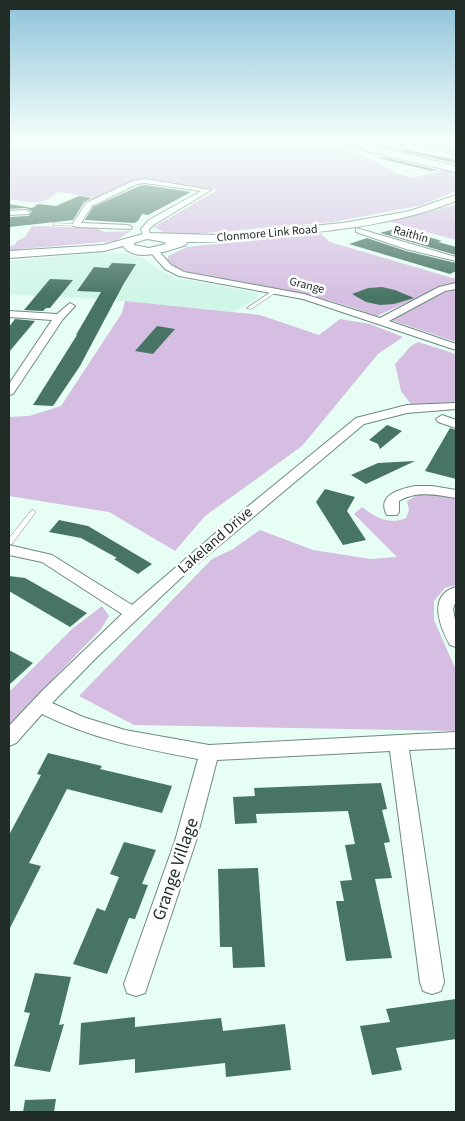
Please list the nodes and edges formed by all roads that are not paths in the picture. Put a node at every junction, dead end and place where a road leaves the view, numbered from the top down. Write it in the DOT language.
graph roads {
  1 [pos="114,192"];
  2 [pos="204,192"];
  3 [pos="456,198"];
  4 [pos="26,212"];
  5 [pos="9,214"];
  6 [pos="54,224"];
  7 [pos="76,225"];
  8 [pos="128,227"];
  9 [pos="359,230"];
  10 [pos="147,236"];
  11 [pos="168,241"];
  12 [pos="132,246"];
  13 [pos="154,251"];
  14 [pos="9,255"];
  15 [pos="456,259"];
  16 [pos="456,286"];
  17 [pos="276,291"];
  18 [pos="70,306"];
  19 [pos="249,308"];
  20 [pos="9,314"];
  21 [pos="59,317"];
  22 [pos="381,321"];
  23 [pos="456,347"];
  24 [pos="9,392"];
  25 [pos="456,406"];
  26 [pos="442,419"];
  27 [pos="456,424"];
  28 [pos="456,494"];
  29 [pos="33,512"];
  30 [pos="392,512"];
  31 [pos="9,542"];
  32 [pos="9,550"];
  33 [pos="456,592"];
  34 [pos="133,613"];
  35 [pos="456,641"];
  36 [pos="40,705"];
  37 [pos="9,738"];
  38 [pos="456,740"];
  39 [pos="399,744"];
  40 [pos="209,753"];
  41 [pos="432,982"];
  42 [pos="136,984"];
  1 -- 7 [label="street"];
  2 -- 10 [label="street"];
  3 -- 11 [label="main road, Clonmore Link Road"];
  4 -- 5 [label="street"];
  6 -- 7 [label="lane"];
  7 -- 8 [label="street"];
  9 -- 15 [label="street, Raithín"];
  10 -- 11 [label="main road"];
  10 -- 12 [label="main road"];
  11 -- 13 [label="main road"];
  12 -- 13 [label="main road"];
  12 -- 14 [label="main road"];
  13 -- 17 [label="street, Grange"];
  16 -- 22 [label="street"];
  17 -- 19 [label="lane"];
  17 -- 22 [label="street, Grange"];
  18 -- 21 [label="street"];
  20 -- 21 [label="street"];
  21 -- 24 [label="street"];
  22 -- 23 [label="street, Grange"];
  25 -- 34 [label="street, Lakeland Drive"];
  26 -- 27 [label="street"];
  28 -- 30 [label="street"];
  29 -- 31 [label="lane"];
  32 -- 34 [label="street"];
  33 -- 35 [label="street"];
  34 -- 36 [label="street, Lakeland Drive"];
  36 -- 37 [label="street, Lakeland Drive"];
  36 -- 40 [label="street"];
  38 -- 39 [label="street"];
  39 -- 40 [label="street"];
  39 -- 41 [label="street"];
  40 -- 42 [label="street, Grange Village"];
}
